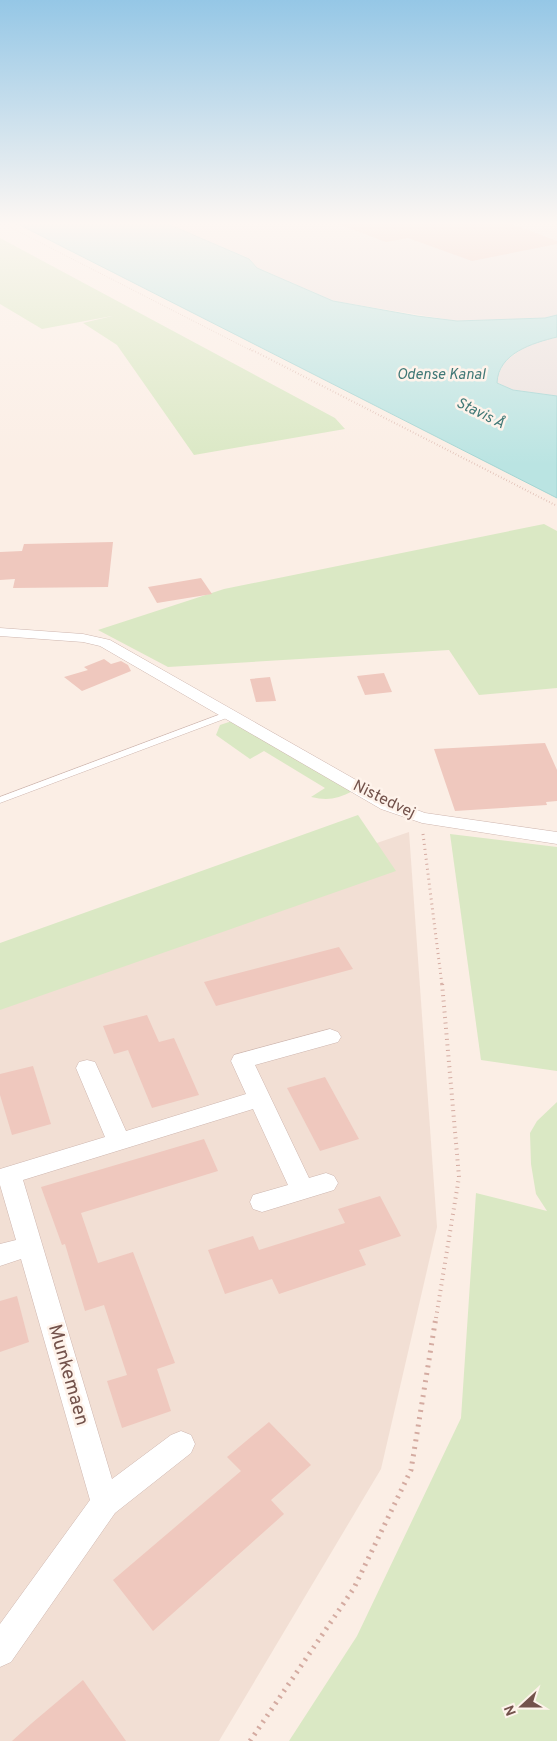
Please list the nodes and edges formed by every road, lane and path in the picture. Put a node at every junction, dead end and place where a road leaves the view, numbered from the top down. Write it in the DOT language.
graph roads {
  1 [pos="157,302"];
  2 [pos="557,506"];
  3 [pos="0,632"];
  4 [pos="229,714"];
  5 [pos="0,800"];
  6 [pos="422,818"];
  7 [pos="557,838"];
  8 [pos="330,1037"];
  9 [pos="87,1068"];
  10 [pos="260,1099"];
  11 [pos="119,1142"];
  12 [pos="326,1183"];
  13 [pos="302,1190"];
  14 [pos="262,1202"];
  15 [pos="30,1246"];
  16 [pos="0,1255"];
  17 [pos="181,1444"];
  18 [pos="105,1503"];
  19 [pos="0,1651"];
  20 [pos="250,1741"];
  1 -- 2 [label="path"];
  3 -- 4 [label="street, Nistedvej"];
  4 -- 5 [label="lane"];
  4 -- 6 [label="street, Nistedvej"];
  6 -- 7 [label="street, Nistedvej"];
  6 -- 20 [label="path"];
  8 -- 10 [label="street"];
  9 -- 11 [label="street"];
  10 -- 11 [label="street, Munkemaen"];
  10 -- 13 [label="street"];
  11 -- 15 [label="street, Munkemaen"];
  12 -- 13 [label="street"];
  13 -- 14 [label="street"];
  15 -- 16 [label="street"];
  15 -- 18 [label="street, Munkemaen"];
  17 -- 18 [label="street"];
  18 -- 19 [label="street"];
}
